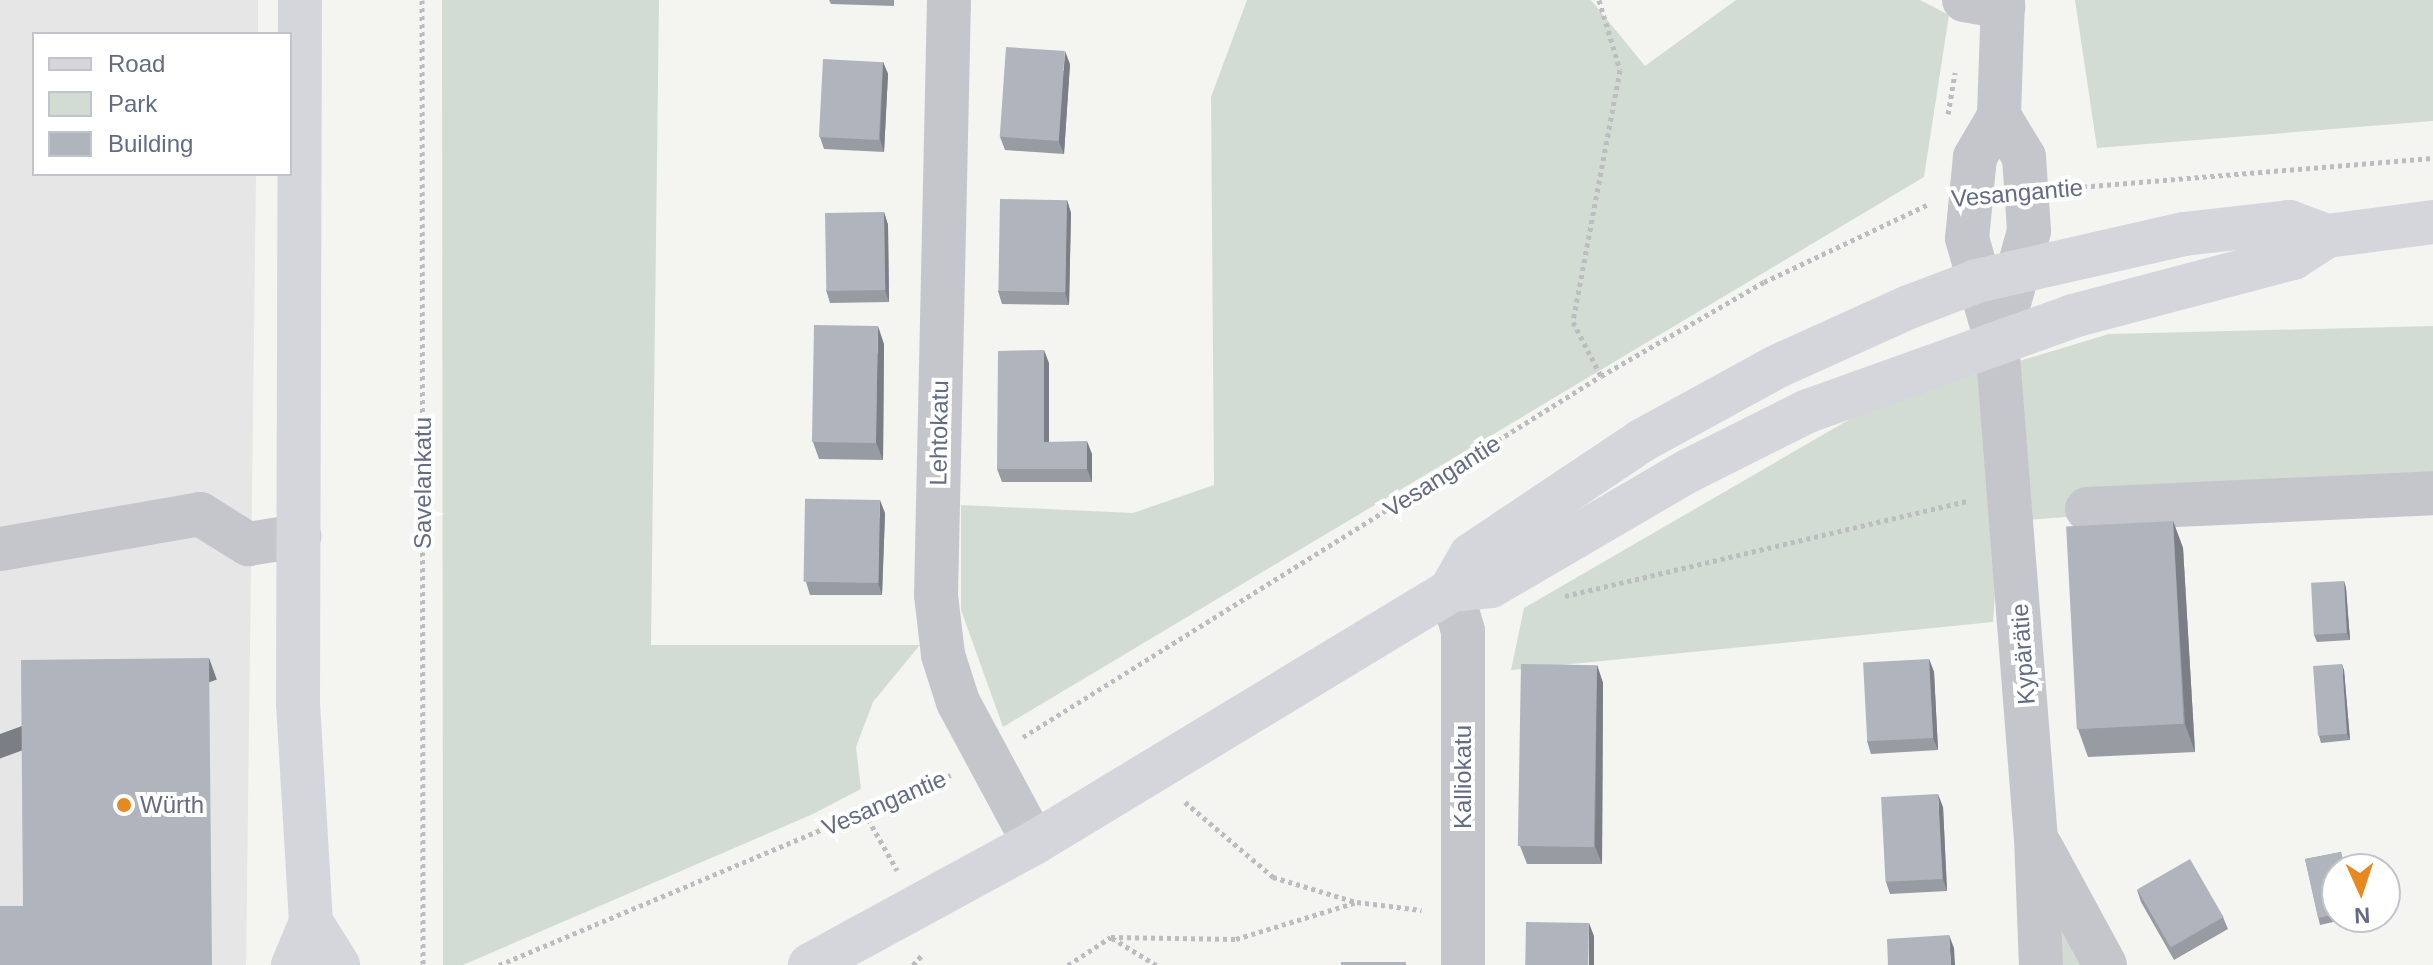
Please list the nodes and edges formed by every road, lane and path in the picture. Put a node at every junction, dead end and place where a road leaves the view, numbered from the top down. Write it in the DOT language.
graph roads {
  1 [pos="300,0"];
  2 [pos="422,0"];
  3 [pos="949,0"];
  4 [pos="1599,0"];
  5 [pos="1990,2"];
  6 [pos="1957,63"];
  7 [pos="1999,116"];
  8 [pos="1946,125"];
  9 [pos="2433,158"];
  10 [pos="2026,189"];
  11 [pos="1969,194"];
  12 [pos="2433,222"];
  13 [pos="2327,236"];
  14 [pos="2020,270"];
  15 [pos="1977,281"];
  16 [pos="1997,344"];
  17 [pos="1601,376"];
  18 [pos="2433,493"];
  19 [pos="2087,509"];
  20 [pos="299,536"];
  21 [pos="0,549"];
  22 [pos="1451,590"];
  23 [pos="990,758"];
  24 [pos="1179,797"];
  25 [pos="2036,837"];
  26 [pos="1034,843"];
  27 [pos="1357,902"];
  28 [pos="1463,915"];
  29 [pos="311,922"];
  30 [pos="1111,937"];
  31 [pos="825,961"];
  32 [pos="293,965"];
  33 [pos="338,965"];
  34 [pos="423,965"];
  35 [pos="499,965"];
  36 [pos="1068,965"];
  37 [pos="1156,965"];
  38 [pos="1463,965"];
  39 [pos="2041,965"];
  40 [pos="2105,965"];
  1 -- 20 [label="main road"];
  2 -- 34 [label="path, Savelankatu"];
  3 -- 23 [label="street, Lehtokatu"];
  4 -- 17 [label="path"];
  5 -- 7 [label="street, Kypärätie"];
  6 -- 8 [label="path"];
  7 -- 10 [label="street, Kypärätie"];
  7 -- 11 [label="street, Kypärätie"];
  9 -- 10 [label="path, Vesangantie"];
  10 -- 14 [label="street, Kypärätie"];
  11 -- 15 [label="street, Kypärätie"];
  11 -- 17 [label="path, Vesangantie"];
  12 -- 13 [label="main road"];
  13 -- 14 [label="main road"];
  13 -- 16 [label="main road"];
  14 -- 15 [label="main road"];
  14 -- 16 [label="street, Kypärätie"];
  15 -- 16 [label="street, Kypärätie"];
  15 -- 22 [label="main road"];
  16 -- 22 [label="main road"];
  16 -- 25 [label="street, Kypärätie"];
  17 -- 23 [label="path, Vesangantie"];
  18 -- 19 [label="street"];
  20 -- 21 [label="street"];
  20 -- 29 [label="main road"];
  22 -- 26 [label="main road"];
  22 -- 28 [label="street, Kalliokatu"];
  23 -- 26 [label="street, Lehtokatu"];
  23 -- 35 [label="path, Vesangantie"];
  24 -- 27 [label="path"];
  25 -- 39 [label="street, Kypärätie"];
  25 -- 40 [label="street"];
  26 -- 31 [label="main road"];
  27 -- 28 [label="path"];
  27 -- 30 [label="path"];
  28 -- 38 [label="street, Kalliokatu"];
  29 -- 32 [label="main road"];
  29 -- 33 [label="main road"];
  30 -- 36 [label="path"];
  30 -- 37 [label="path"];
}
